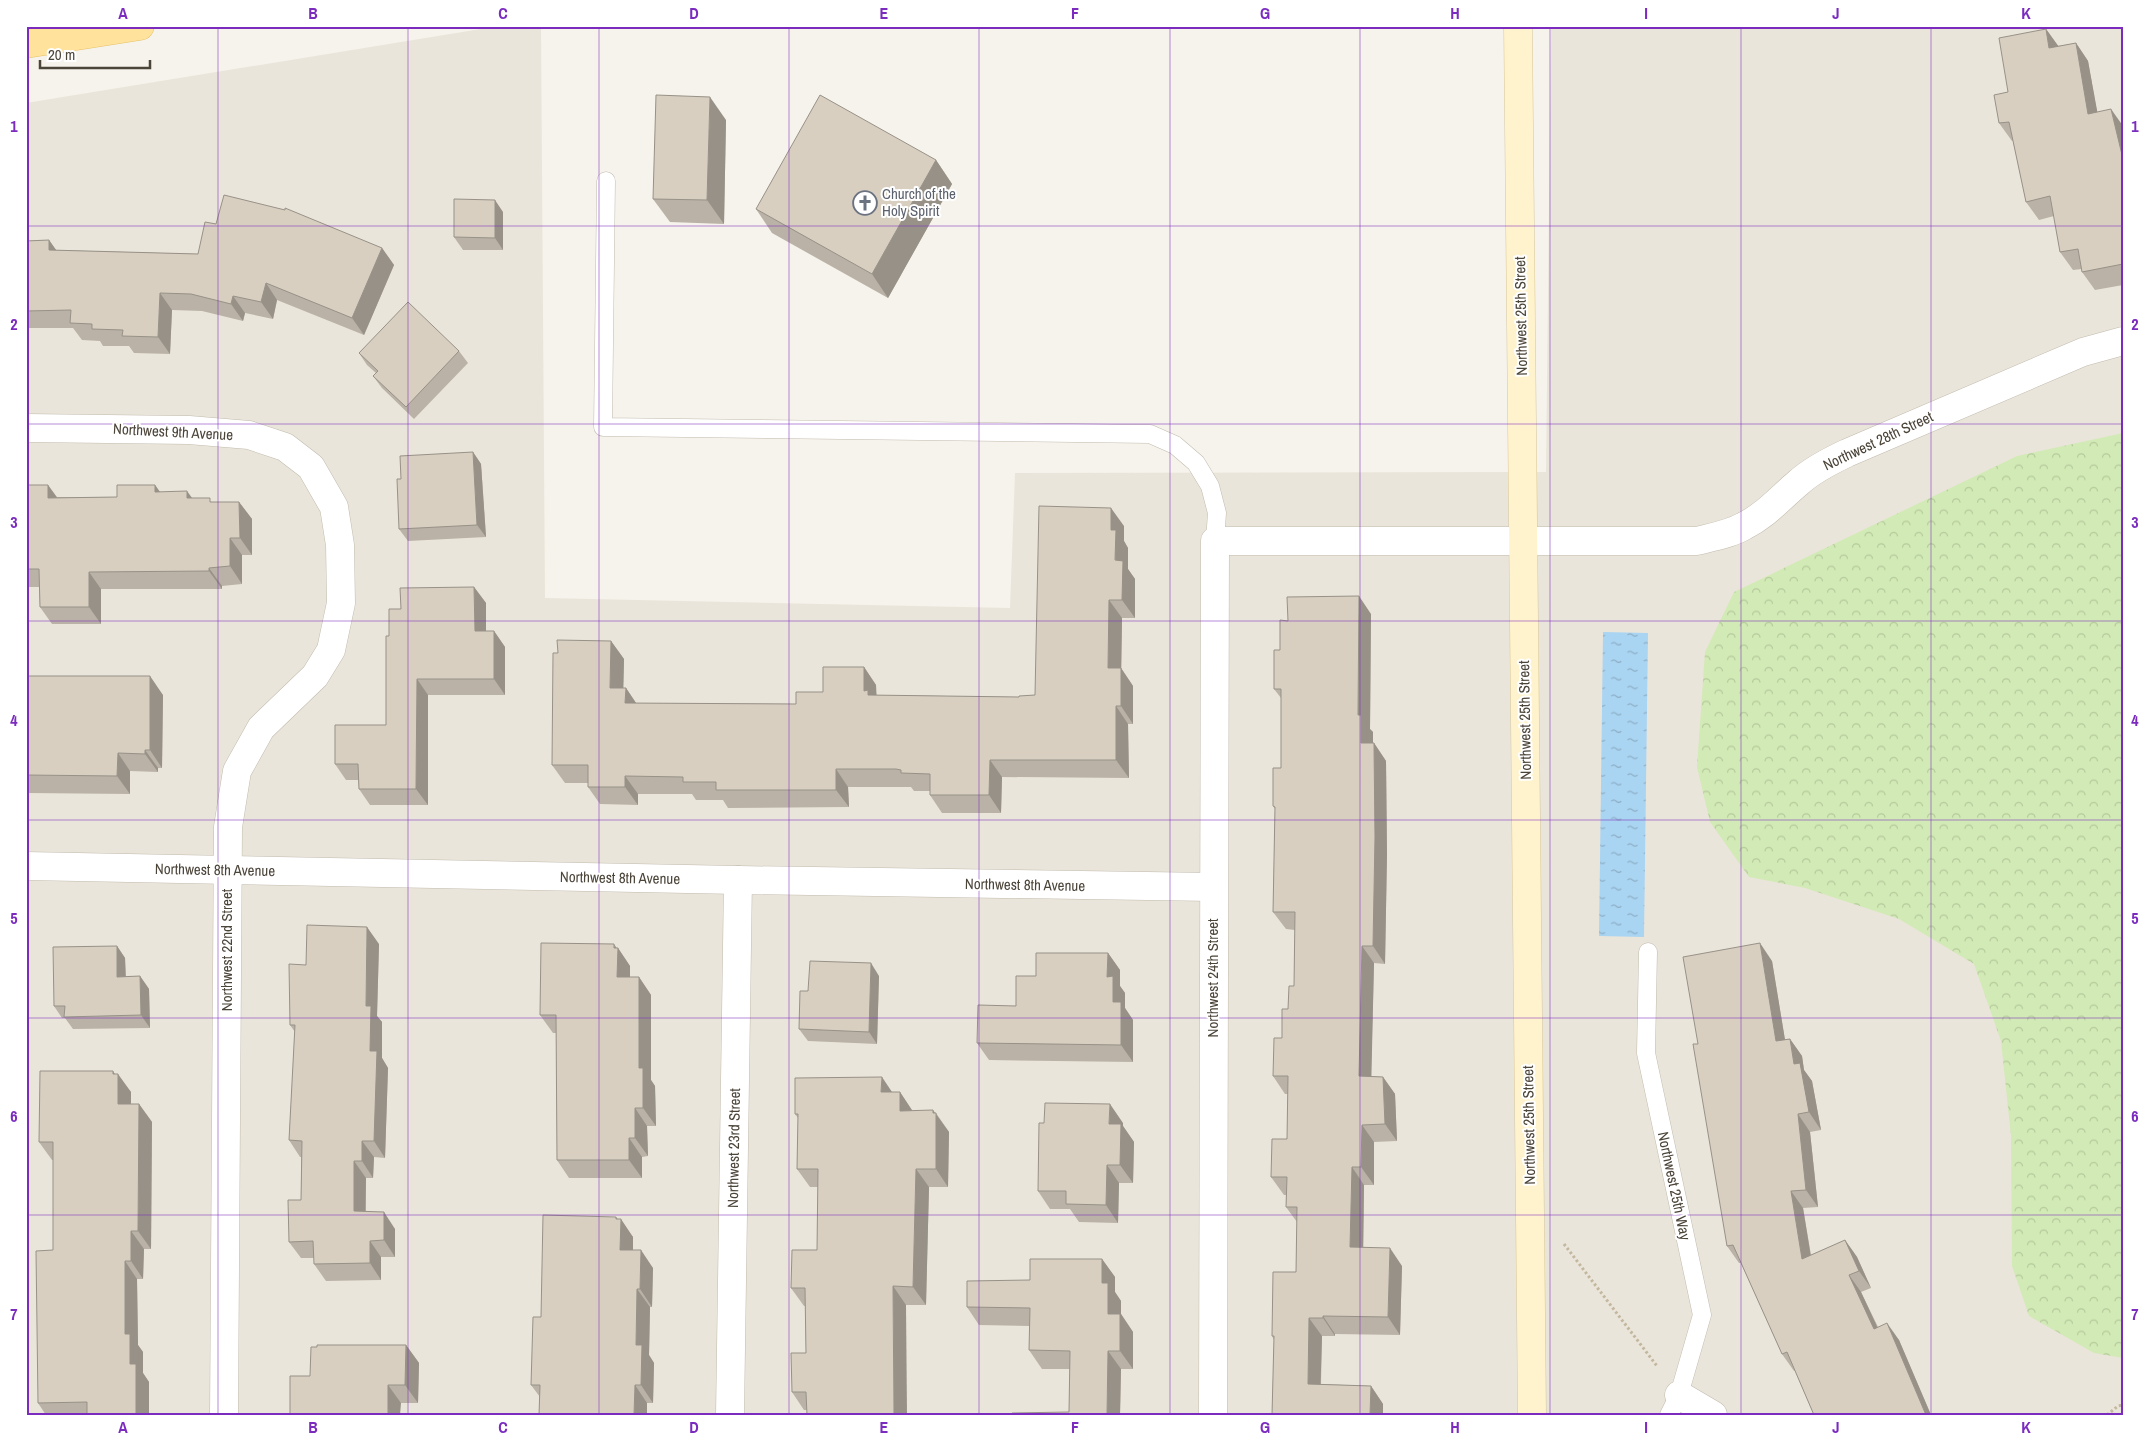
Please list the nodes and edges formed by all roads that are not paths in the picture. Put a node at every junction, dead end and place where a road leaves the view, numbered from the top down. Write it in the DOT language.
graph roads {
  1 [pos="140,26"];
  2 [pos="1518,26"];
  3 [pos="26,44"];
  4 [pos="606,181"];
  5 [pos="2123,342"];
  6 [pos="26,428"];
  7 [pos="311,467"];
  8 [pos="1216,541"];
  9 [pos="1523,541"];
  10 [pos="26,866"];
  11 [pos="228,870"];
  12 [pos="738,880"];
  13 [pos="1213,888"];
  14 [pos="1648,952"];
  15 [pos="1674,1405"];
  16 [pos="224,1415"];
  17 [pos="730,1415"];
  18 [pos="1213,1415"];
  19 [pos="1532,1415"];
  20 [pos="1713,1415"];
  1 -- 3 [label="main road"];
  2 -- 9 [label="street, Northwest 25th Street"];
  4 -- 8 [label="lane"];
  5 -- 9 [label="street, Northwest 28th Street"];
  6 -- 7 [label="street, Northwest 9th Avenue"];
  7 -- 11 [label="street, Northwest 22nd Street"];
  8 -- 9 [label="street, Northwest 28th Street"];
  8 -- 13 [label="street, Northwest 24th Street"];
  9 -- 19 [label="street, Northwest 25th Street"];
  10 -- 11 [label="street, Northwest 8th Avenue"];
  11 -- 12 [label="street, Northwest 8th Avenue"];
  11 -- 16 [label="street, Northwest 22nd Street"];
  12 -- 13 [label="street, Northwest 8th Avenue"];
  12 -- 17 [label="street, Northwest 23rd Street"];
  13 -- 18 [label="street, Northwest 24th Street"];
  14 -- 15 [label="lane, Northwest 25th Way"];
  15 -- 20 [label="street"];
}
